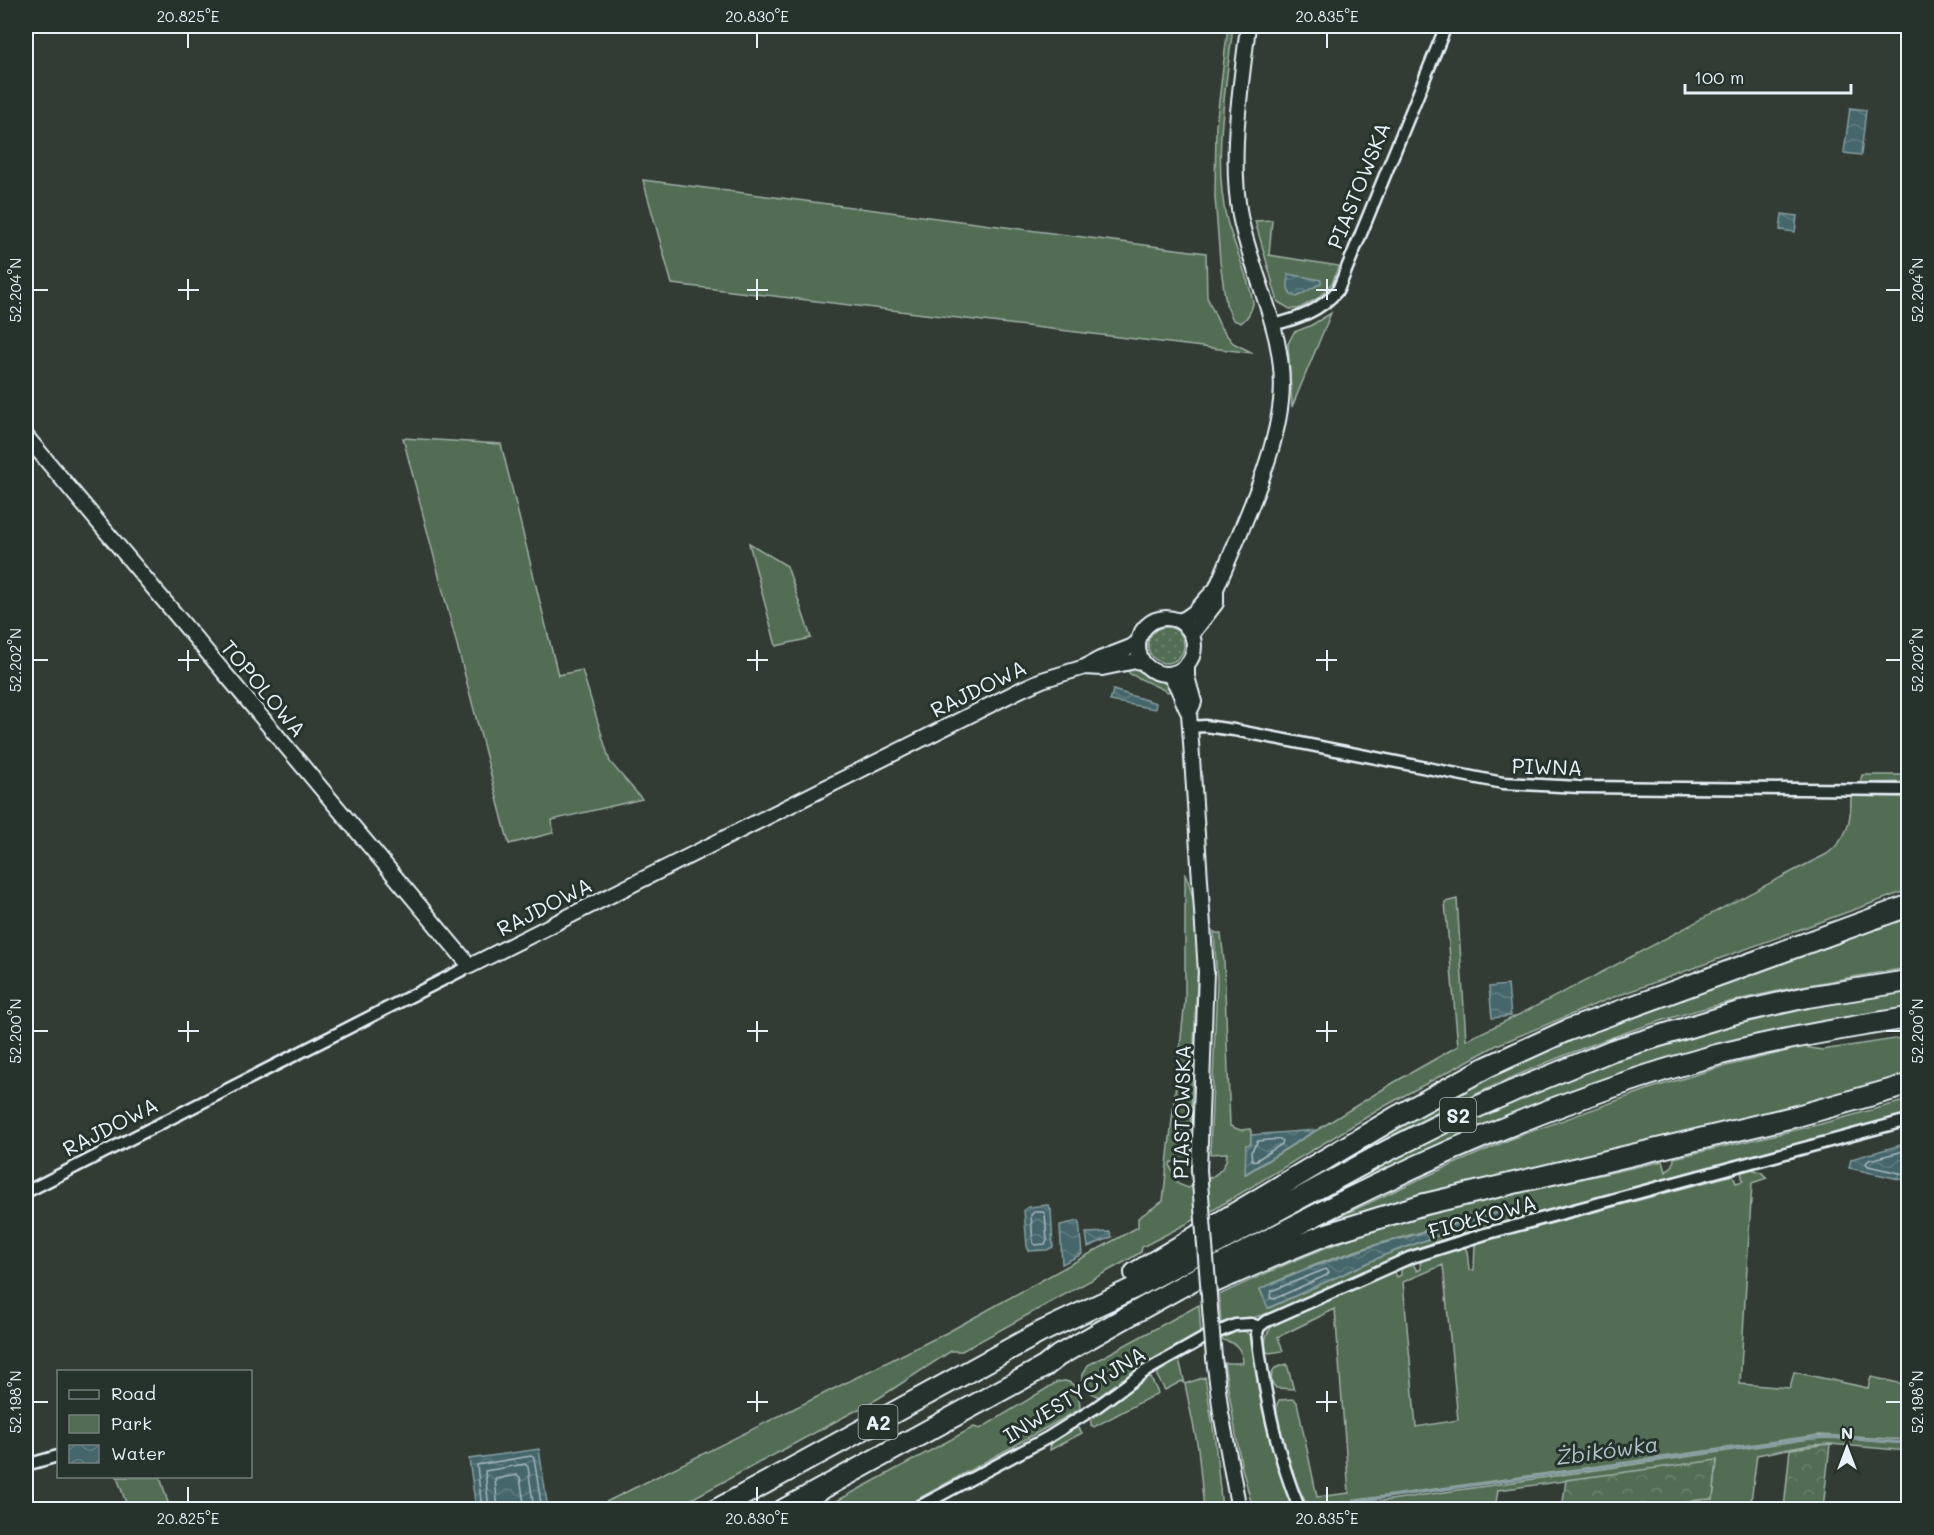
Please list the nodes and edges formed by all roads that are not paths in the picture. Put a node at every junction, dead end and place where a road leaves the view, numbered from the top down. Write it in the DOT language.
graph roads {
  1 [pos="1248,26"];
  2 [pos="1446,26"];
  3 [pos="1272,325"];
  4 [pos="26,436"];
  5 [pos="1216,590"];
  6 [pos="1179,621"];
  7 [pos="1192,634"];
  8 [pos="1138,642"];
  9 [pos="1142,662"];
  10 [pos="1187,666"];
  11 [pos="1085,667"];
  12 [pos="1169,675"];
  13 [pos="1190,720"];
  14 [pos="1908,790"];
  15 [pos="1908,906"];
  16 [pos="470,966"];
  17 [pos="1908,981"];
  18 [pos="1908,1018"];
  19 [pos="1908,1085"];
  20 [pos="1908,1120"];
  21 [pos="26,1192"];
  22 [pos="1259,1328"];
  23 [pos="1039,1333"];
  24 [pos="1044,1367"];
  25 [pos="57,1456"];
  26 [pos="26,1465"];
  27 [pos="717,1509"];
  28 [pos="783,1509"];
  29 [pos="913,1509"];
  30 [pos="1239,1509"];
  31 [pos="1300,1509"];
  1 -- 3 [label="street"];
  2 -- 3 [label="street, PIASTOWSKA"];
  3 -- 5 [label="street"];
  4 -- 16 [label="street, TOPOLOWA"];
  5 -- 6 [label="street"];
  5 -- 7 [label="street"];
  6 -- 7 [label="street"];
  6 -- 8 [label="street"];
  7 -- 10 [label="street"];
  8 -- 9 [label="street"];
  8 -- 11 [label="street, RAJDOWA"];
  9 -- 11 [label="street, RAJDOWA"];
  9 -- 12 [label="street"];
  10 -- 12 [label="street"];
  10 -- 13 [label="street, PIASTOWSKA"];
  11 -- 16 [label="street, RAJDOWA"];
  12 -- 13 [label="street, PIASTOWSKA"];
  13 -- 14 [label="street, PIWNA"];
  13 -- 30 [label="street, PIASTOWSKA, bridge"];
  15 -- 23 [label="highway"];
  16 -- 21 [label="street, RAJDOWA"];
  17 -- 23 [label="highway, S2"];
  18 -- 24 [label="highway, S2"];
  19 -- 24 [label="highway"];
  20 -- 22 [label="street, FIOŁKOWA"];
  22 -- 29 [label="street, INWESTYCYJNA"];
  22 -- 31 [label="street"];
  23 -- 27 [label="highway, A2"];
  24 -- 28 [label="highway, S2"];
  25 -- 26 [label="street"];
}
